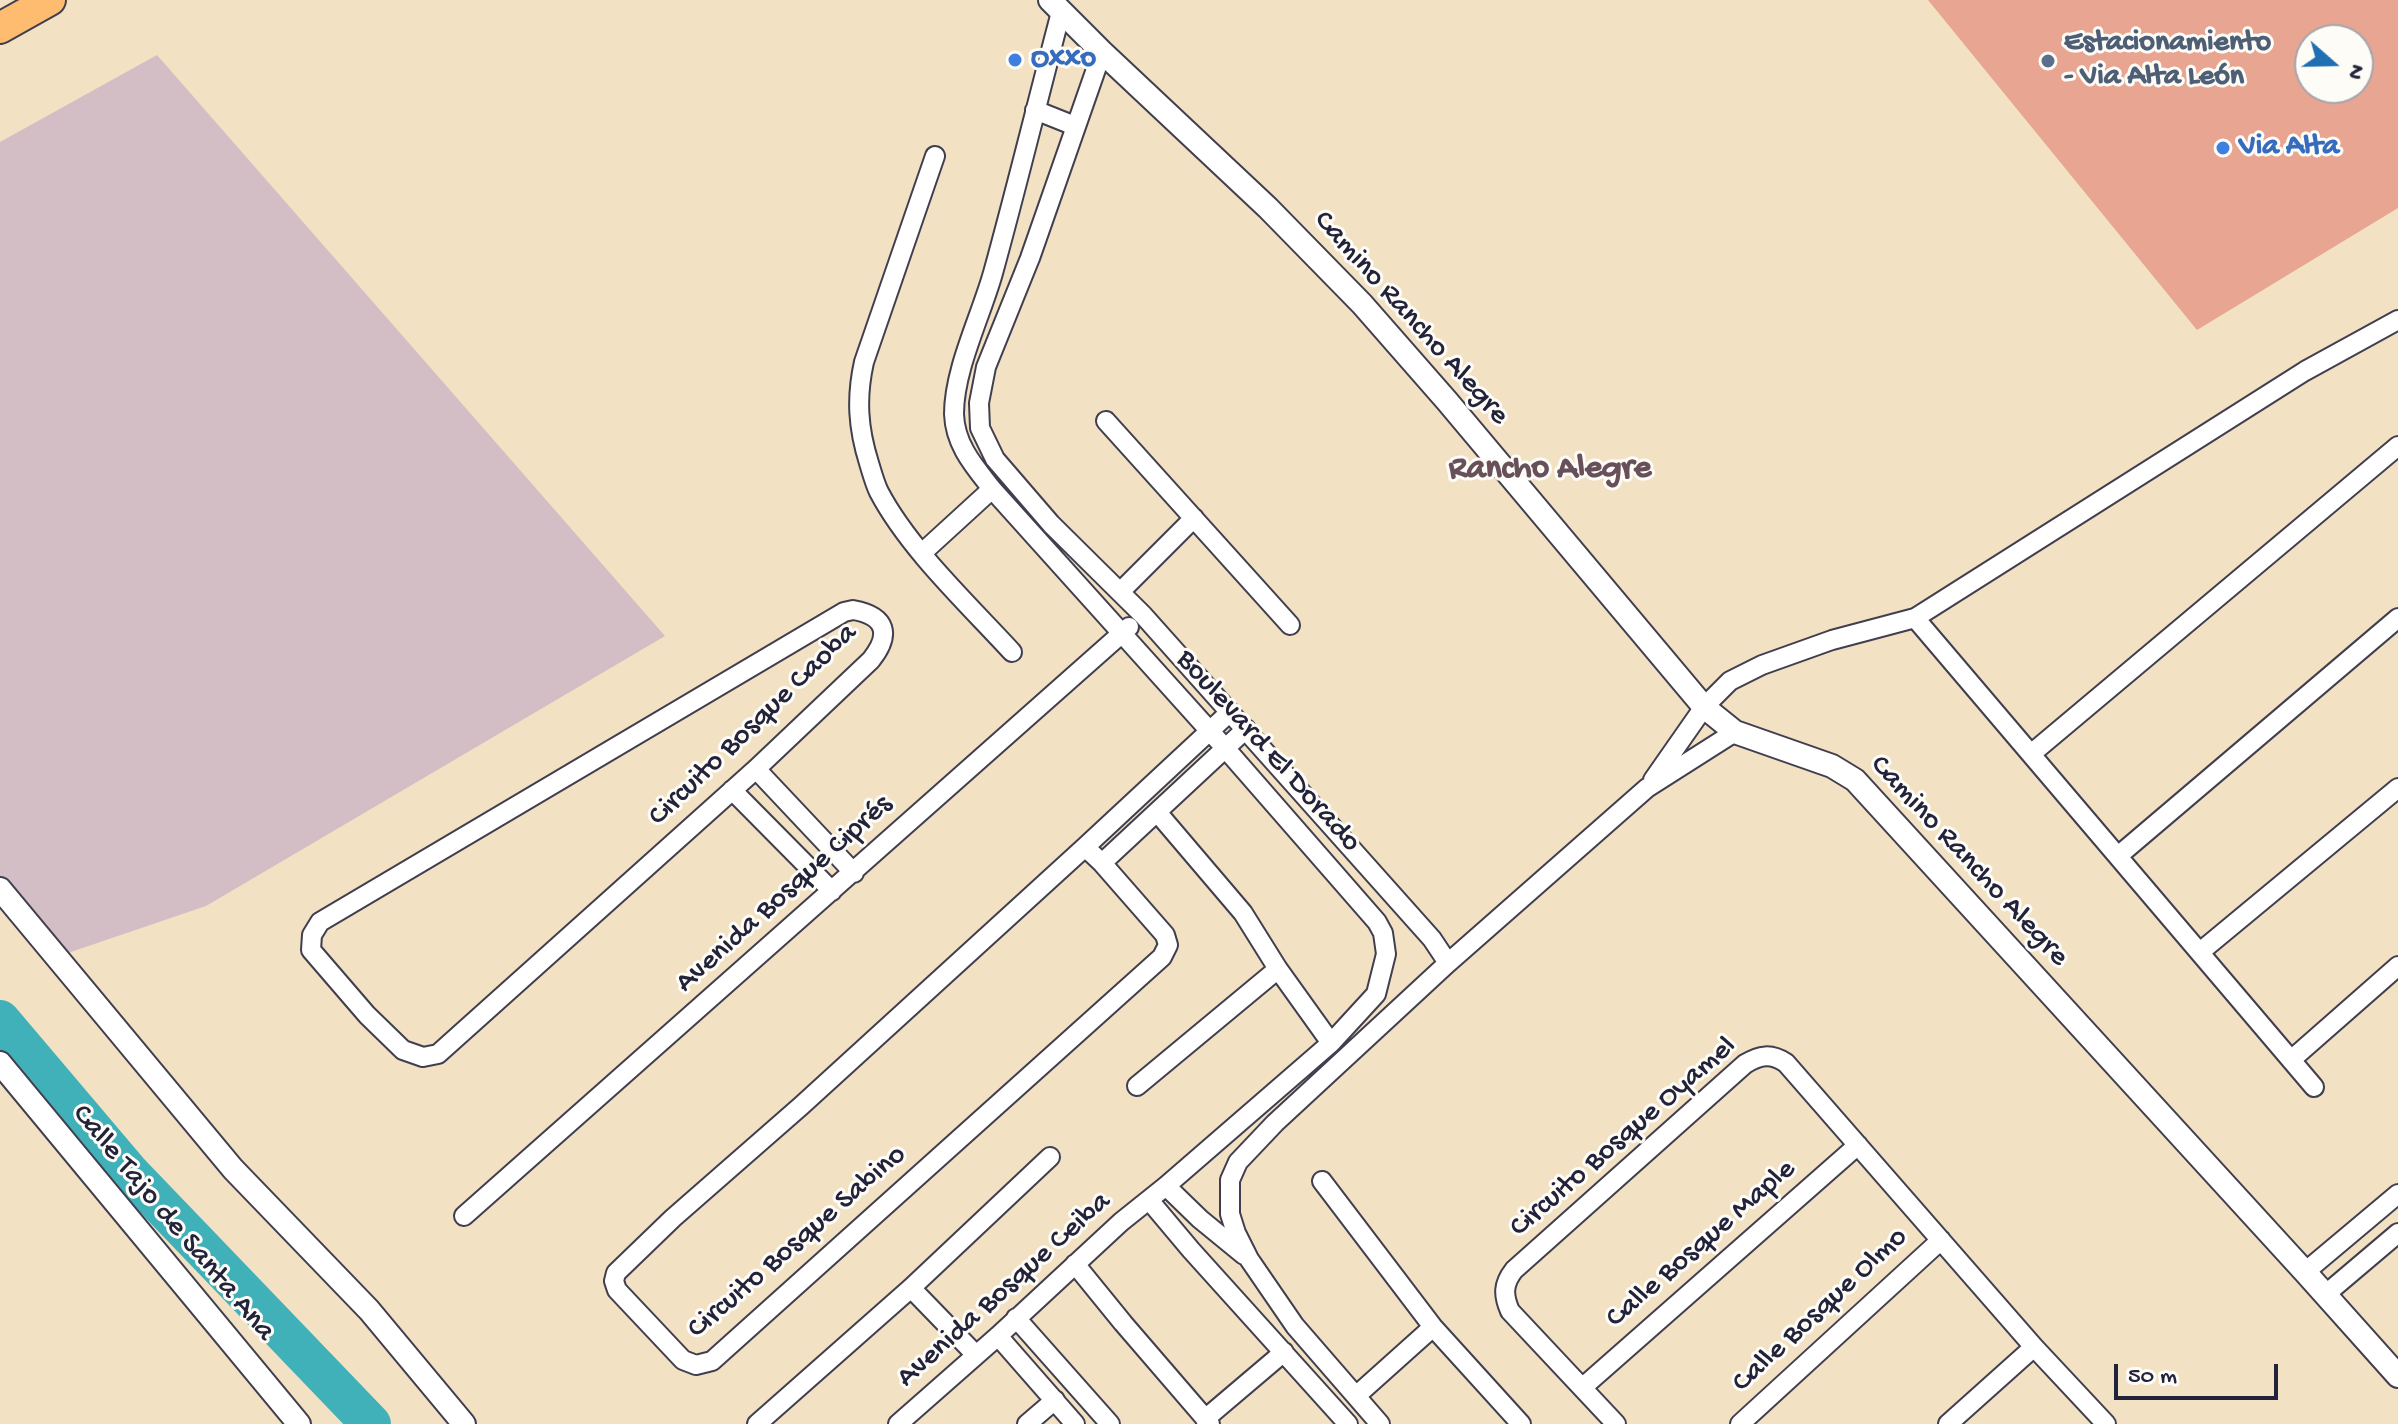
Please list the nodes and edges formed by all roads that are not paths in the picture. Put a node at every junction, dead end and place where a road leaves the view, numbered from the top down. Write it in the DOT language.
graph roads {
  1 [pos="50,0"];
  2 [pos="1056,6"];
  3 [pos="0,28"];
  4 [pos="1102,52"];
  5 [pos="1035,110"];
  6 [pos="1075,126"];
  7 [pos="935,156"];
  8 [pos="999,248"];
  9 [pos="1030,258"];
  10 [pos="2394,328"];
  11 [pos="1106,421"];
  12 [pos="2398,446"];
  13 [pos="992,489"];
  14 [pos="1194,518"];
  15 [pos="922,553"];
  16 [pos="1120,592"];
  17 [pos="1143,615"];
  18 [pos="1915,618"];
  19 [pos="2398,618"];
  20 [pos="1290,625"];
  21 [pos="1122,634"];
  22 [pos="1012,652"];
  23 [pos="1704,707"];
  24 [pos="1230,712"];
  25 [pos="1246,729"];
  26 [pos="1209,732"];
  27 [pos="1735,732"];
  28 [pos="1226,749"];
  29 [pos="2031,754"];
  30 [pos="756,769"];
  31 [pos="1647,788"];
  32 [pos="2398,788"];
  33 [pos="732,790"];
  34 [pos="1157,812"];
  35 [pos="1085,847"];
  36 [pos="2118,856"];
  37 [pos="1102,863"];
  38 [pos="854,873"];
  39 [pos="0,889"];
  40 [pos="832,891"];
  41 [pos="2200,952"];
  42 [pos="1448,963"];
  43 [pos="2398,966"];
  44 [pos="1278,969"];
  45 [pos="1331,1043"];
  46 [pos="2291,1060"];
  47 [pos="0,1063"];
  48 [pos="1137,1086"];
  49 [pos="2314,1087"];
  50 [pos="1858,1145"];
  51 [pos="1050,1157"];
  52 [pos="1322,1181"];
  53 [pos="1166,1186"];
  54 [pos="2398,1194"];
  55 [pos="1149,1200"];
  56 [pos="464,1216"];
  57 [pos="2398,1233"];
  58 [pos="1941,1240"];
  59 [pos="1249,1259"];
  60 [pos="1075,1264"];
  61 [pos="2305,1272"];
  62 [pos="911,1288"];
  63 [pos="2326,1294"];
  64 [pos="1016,1318"];
  65 [pos="1433,1327"];
  66 [pos="998,1336"];
  67 [pos="2034,1347"];
  68 [pos="1284,1352"];
  69 [pos="976,1355"];
  70 [pos="2398,1376"];
  71 [pos="1583,1387"];
  72 [pos="1356,1396"];
  73 [pos="1055,1400"];
  74 [pos="1207,1421"];
  75 [pos="299,1424"];
  76 [pos="464,1424"];
  77 [pos="757,1424"];
  78 [pos="898,1424"];
  79 [pos="1027,1424"];
  80 [pos="1075,1424"];
  81 [pos="1110,1424"];
  82 [pos="1348,1424"];
  83 [pos="1380,1424"];
  84 [pos="1521,1424"];
  85 [pos="1616,1424"];
  86 [pos="1740,1424"];
  87 [pos="1948,1424"];
  88 [pos="2106,1424"];
  1 -- 3 [label="highway"];
  2 -- 4 [label="street, Boulevard El Dorado"];
  2 -- 5 [label="street, Boulevard El Dorado"];
  4 -- 6 [label="street, Boulevard El Dorado"];
  4 -- 23 [label="street, Camino Rancho Alegre"];
  5 -- 6 [label="street"];
  5 -- 8 [label="street, Boulevard El Dorado"];
  6 -- 9 [label="street, Boulevard El Dorado"];
  7 -- 15 [label="street"];
  8 -- 9 [label="street"];
  8 -- 13 [label="street, Boulevard El Dorado"];
  9 -- 16 [label="street, Boulevard El Dorado"];
  10 -- 18 [label="street"];
  11 -- 14 [label="street"];
  12 -- 29 [label="street"];
  13 -- 15 [label="street"];
  13 -- 21 [label="street, Boulevard El Dorado"];
  14 -- 16 [label="street"];
  14 -- 20 [label="street"];
  15 -- 22 [label="street"];
  16 -- 17 [label="street, Boulevard El Dorado"];
  17 -- 21 [label="street, Avenida Bosque Ciprés"];
  17 -- 24 [label="street, Boulevard El Dorado"];
  18 -- 23 [label="street"];
  18 -- 29 [label="street"];
  19 -- 36 [label="street"];
  21 -- 26 [label="street, Boulevard El Dorado"];
  21 -- 38 [label="street, Avenida Bosque Ciprés"];
  23 -- 27 [label="street, Camino Rancho Alegre"];
  23 -- 31 [label="street"];
  24 -- 25 [label="street, Boulevard El Dorado"];
  24 -- 26 [label="street, Circuito Bosque Sabino"];
  25 -- 28 [label="street"];
  25 -- 42 [label="street, Boulevard El Dorado"];
  26 -- 28 [label="street, Boulevard El Dorado"];
  26 -- 35 [label="street, Circuito Bosque Sabino"];
  27 -- 31 [label="street"];
  27 -- 61 [label="street, Camino Rancho Alegre"];
  28 -- 34 [label="street"];
  28 -- 45 [label="street, Boulevard El Dorado"];
  29 -- 36 [label="street"];
  30 -- 33 [label="street, Circuito Bosque Caoba"];
  30 -- 33 [label="street, Circuito Bosque Caoba"];
  30 -- 38 [label="street"];
  31 -- 42 [label="street"];
  32 -- 41 [label="street"];
  33 -- 40 [label="street"];
  34 -- 37 [label="street"];
  34 -- 44 [label="street"];
  35 -- 37 [label="street, Circuito Bosque Sabino"];
  35 -- 37 [label="street, Circuito Bosque Sabino"];
  36 -- 41 [label="street"];
  38 -- 40 [label="street, Avenida Bosque Ciprés"];
  39 -- 76 [label="street"];
  40 -- 56 [label="street, Avenida Bosque Ciprés"];
  41 -- 46 [label="street"];
  42 -- 59 [label="street"];
  43 -- 46 [label="street"];
  44 -- 45 [label="street"];
  44 -- 48 [label="street"];
  45 -- 53 [label="street, Boulevard El Dorado"];
  46 -- 49 [label="street"];
  47 -- 75 [label="street, Calle Tajo de Santa Ana"];
  50 -- 58 [label="street, Circuito Bosque Oyamel"];
  50 -- 71 [label="street, Calle Bosque Maple"];
  50 -- 71 [label="street, Circuito Bosque Oyamel"];
  51 -- 62 [label="street"];
  52 -- 65 [label="street"];
  53 -- 55 [label="street, Boulevard El Dorado"];
  53 -- 59 [label="street"];
  54 -- 61 [label="street"];
  55 -- 60 [label="street, Avenida Bosque Ceiba"];
  55 -- 68 [label="street"];
  57 -- 63 [label="street"];
  58 -- 67 [label="street, Circuito Bosque Oyamel"];
  58 -- 86 [label="street, Calle Bosque Olmo"];
  59 -- 72 [label="street"];
  60 -- 64 [label="street, Avenida Bosque Ceiba"];
  60 -- 74 [label="street"];
  61 -- 63 [label="street, Camino Rancho Alegre"];
  62 -- 69 [label="street"];
  62 -- 77 [label="street"];
  63 -- 70 [label="street, Camino Rancho Alegre"];
  64 -- 66 [label="street, Avenida Bosque Ceiba"];
  64 -- 81 [label="street"];
  65 -- 72 [label="street"];
  65 -- 84 [label="street"];
  66 -- 69 [label="street, Avenida Bosque Ceiba"];
  66 -- 73 [label="street"];
  67 -- 87 [label="street"];
  67 -- 88 [label="street, Circuito Bosque Oyamel"];
  68 -- 74 [label="street"];
  68 -- 82 [label="street"];
  69 -- 78 [label="street, Avenida Bosque Ceiba"];
  71 -- 85 [label="street, Circuito Bosque Oyamel"];
  72 -- 83 [label="street"];
  73 -- 79 [label="street"];
  73 -- 80 [label="street"];
}
